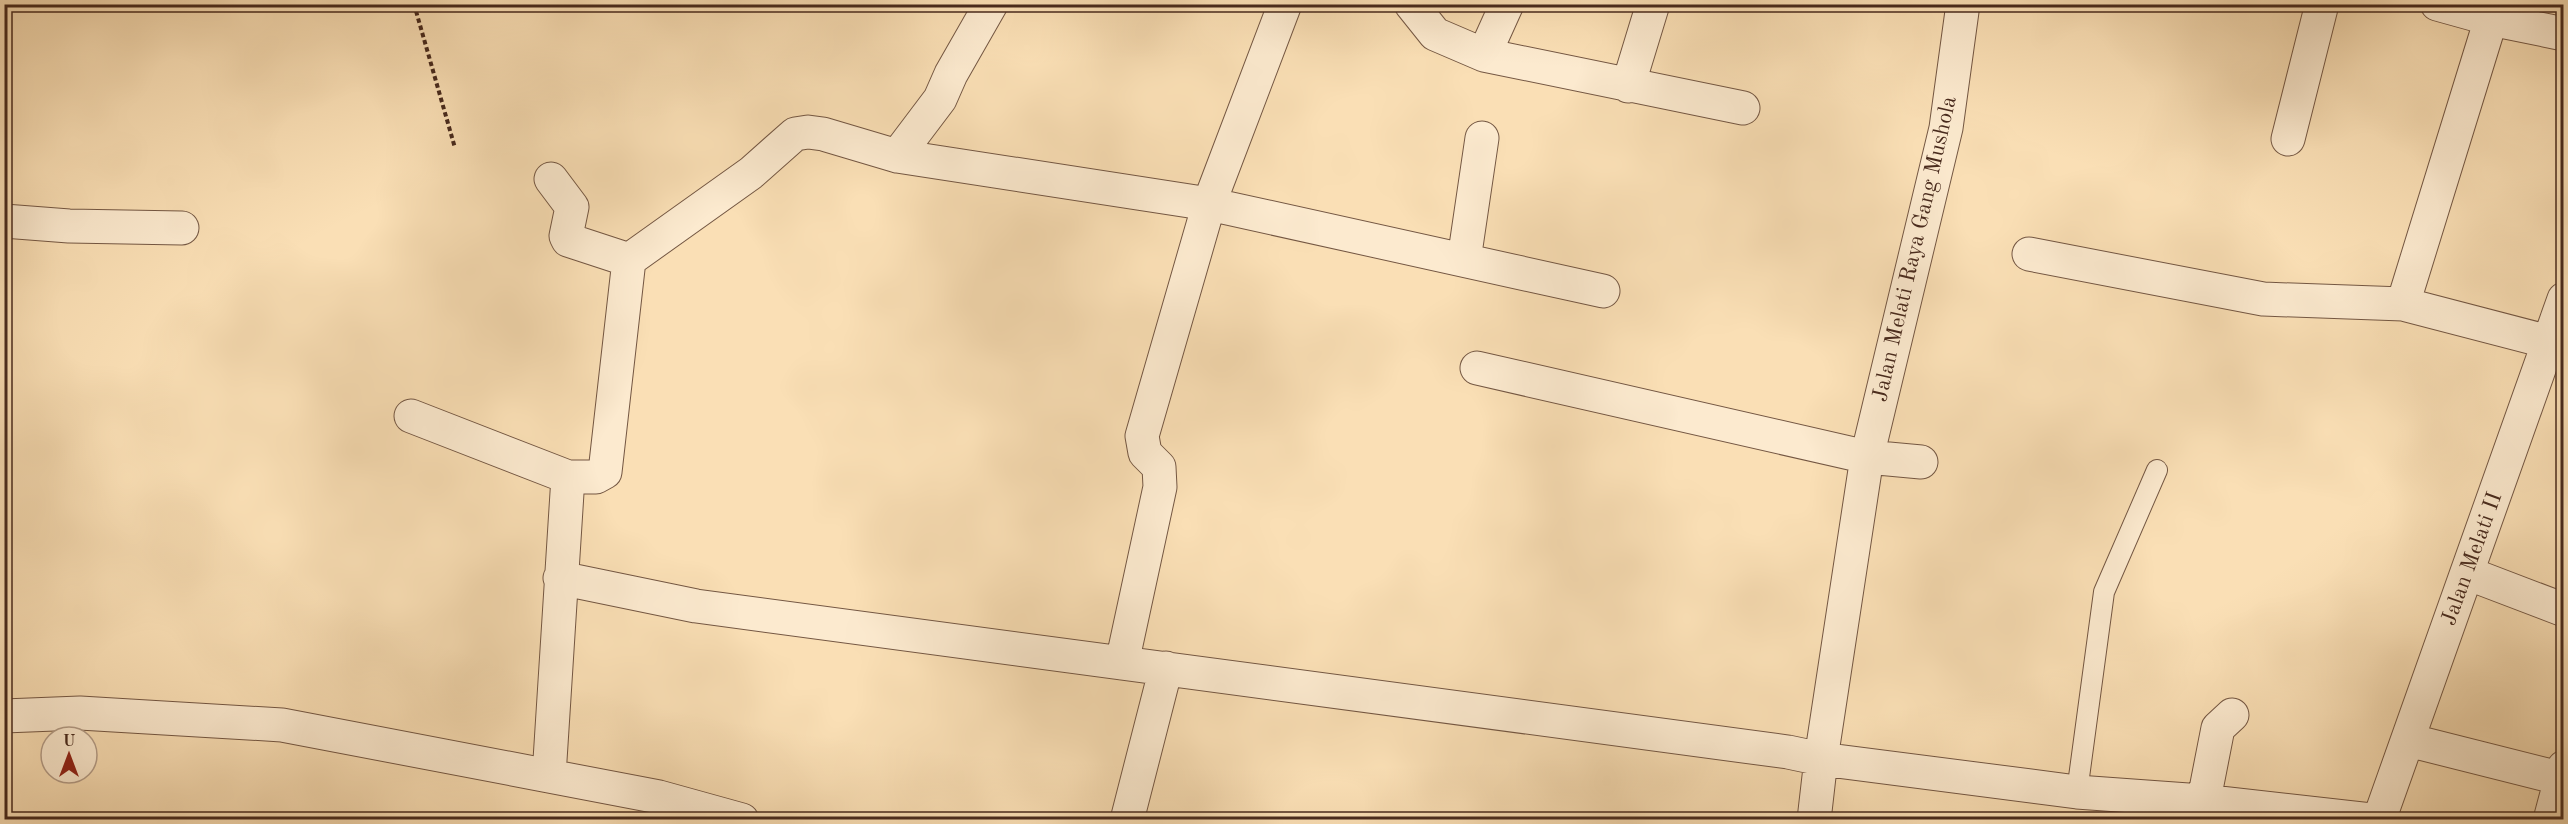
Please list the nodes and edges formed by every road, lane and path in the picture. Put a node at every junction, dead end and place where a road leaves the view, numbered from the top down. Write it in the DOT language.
graph roads {
  1 [pos="414,4"];
  2 [pos="992,4"];
  3 [pos="1286,4"];
  4 [pos="1411,4"];
  5 [pos="1507,4"];
  6 [pos="1653,4"];
  7 [pos="1963,4"];
  8 [pos="2322,4"];
  9 [pos="2437,4"];
  10 [pos="2492,12"];
  11 [pos="2564,34"];
  12 [pos="1484,55"];
  13 [pos="1628,86"];
  14 [pos="1743,108"];
  15 [pos="1482,138"];
  16 [pos="2288,139"];
  17 [pos="455,148"];
  18 [pos="897,156"];
  19 [pos="551,179"];
  20 [pos="1209,204"];
  21 [pos="4,221"];
  22 [pos="182,228"];
  23 [pos="2029,254"];
  24 [pos="629,260"];
  25 [pos="1464,260"];
  26 [pos="1603,291"];
  27 [pos="2564,299"];
  28 [pos="2403,304"];
  29 [pos="2549,342"];
  30 [pos="1477,368"];
  31 [pos="411,416"];
  32 [pos="1867,457"];
  33 [pos="1921,462"];
  34 [pos="2157,470"];
  35 [pos="568,477"];
  36 [pos="2467,573"];
  37 [pos="560,578"];
  38 [pos="2564,610"];
  39 [pos="1122,663"];
  40 [pos="1166,668"];
  41 [pos="2232,714"];
  42 [pos="4,716"];
  43 [pos="2408,740"];
  44 [pos="1821,759"];
  45 [pos="2561,772"];
  46 [pos="549,776"];
  47 [pos="2077,792"];
  48 [pos="657,808"];
  49 [pos="2201,810"];
  50 [pos="742,819"];
  51 [pos="1127,819"];
  52 [pos="1815,819"];
  53 [pos="2371,819"];
  54 [pos="2379,819"];
  55 [pos="2550,819"];
  1 -- 17 [label="path"];
  2 -- 18 [label="street"];
  3 -- 20 [label="street"];
  4 -- 12 [label="street"];
  5 -- 12 [label="street"];
  6 -- 13 [label="street"];
  7 -- 32 [label="street, Jalan Melati Raya Gang Mushola"];
  8 -- 16 [label="street"];
  9 -- 10 [label="street"];
  10 -- 11 [label="street"];
  10 -- 28 [label="street"];
  12 -- 13 [label="street"];
  13 -- 14 [label="street"];
  15 -- 25 [label="street"];
  18 -- 20 [label="street"];
  18 -- 24 [label="street"];
  19 -- 24 [label="street"];
  20 -- 25 [label="street"];
  20 -- 39 [label="street"];
  21 -- 22 [label="street"];
  23 -- 28 [label="street"];
  24 -- 35 [label="street"];
  25 -- 26 [label="street"];
  27 -- 29 [label="street, Jalan Melati II"];
  28 -- 29 [label="street"];
  29 -- 36 [label="street, Jalan Melati II"];
  30 -- 32 [label="street"];
  31 -- 35 [label="street"];
  32 -- 33 [label="street"];
  32 -- 44 [label="street, Jalan Melati Raya Gang Mushola"];
  34 -- 47 [label="lane"];
  35 -- 37 [label="street"];
  36 -- 38 [label="street"];
  36 -- 43 [label="street, Jalan Melati II"];
  37 -- 39 [label="street"];
  37 -- 46 [label="street"];
  39 -- 40 [label="street"];
  40 -- 44 [label="street"];
  40 -- 51 [label="street"];
  41 -- 49 [label="street"];
  42 -- 46 [label="street"];
  43 -- 45 [label="street"];
  43 -- 54 [label="street, Jalan Melati II"];
  44 -- 47 [label="street"];
  44 -- 52 [label="street, Jalan Melati Raya Gang Mushola"];
  45 -- 55 [label="street"];
  46 -- 48 [label="street"];
  47 -- 49 [label="street"];
  48 -- 50 [label="street"];
  49 -- 53 [label="street"];
}
